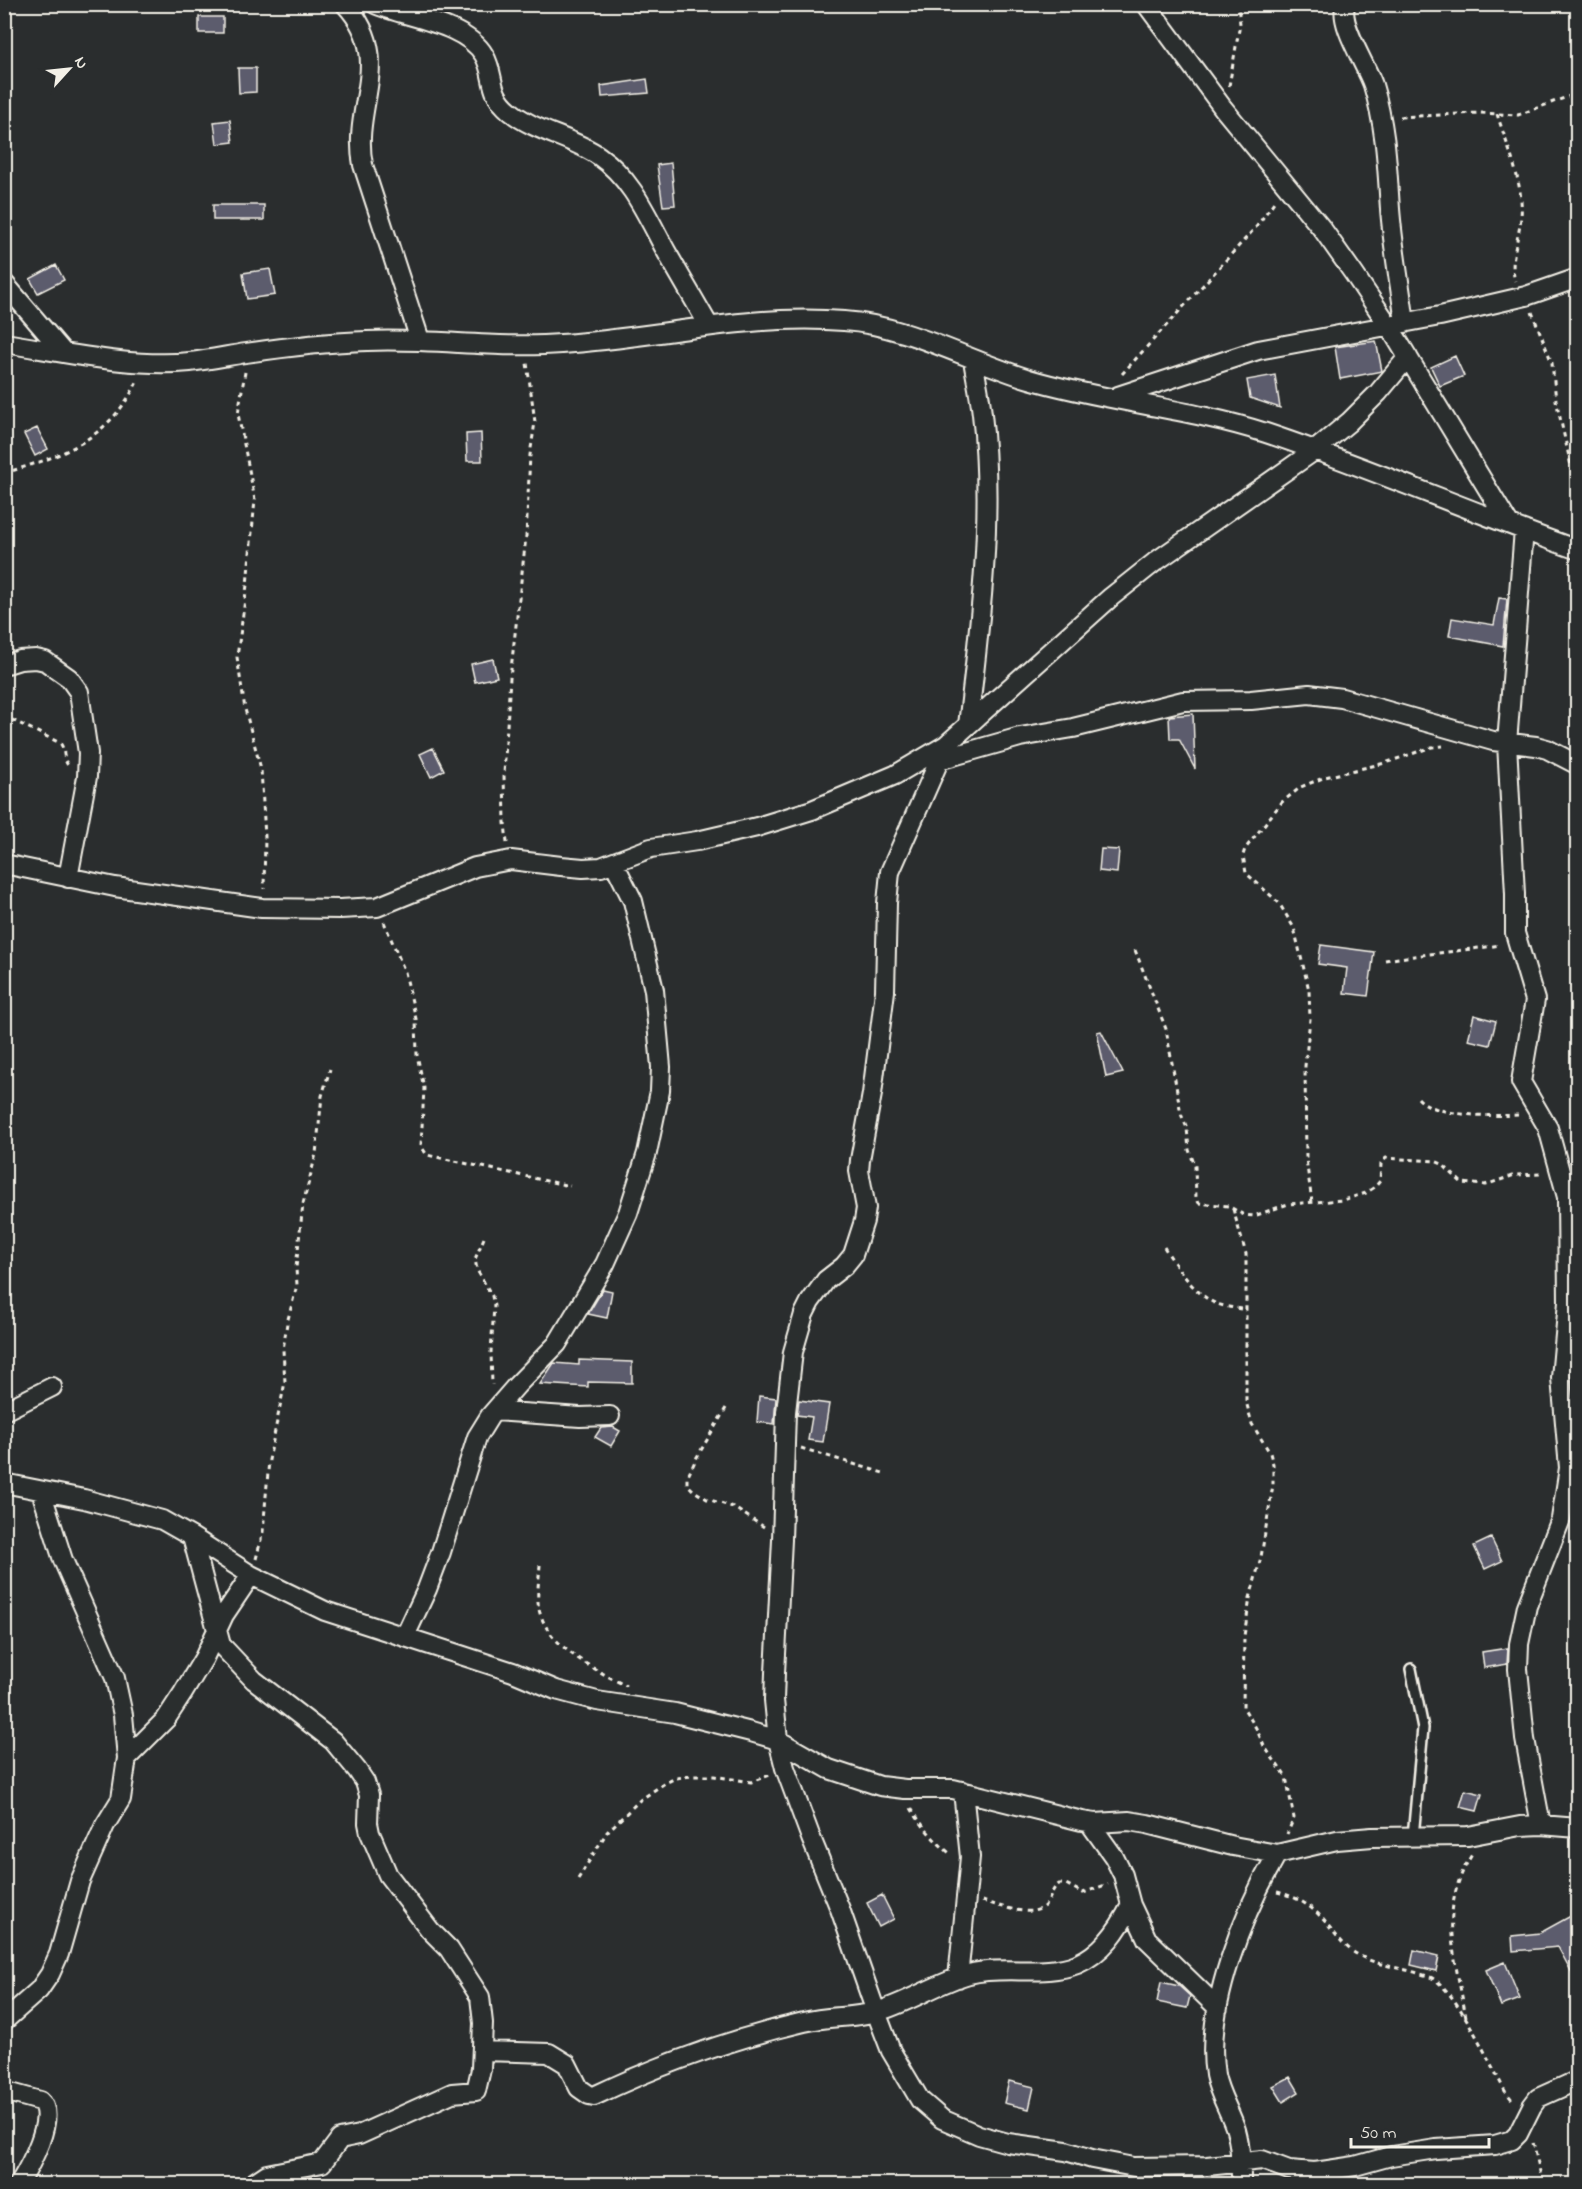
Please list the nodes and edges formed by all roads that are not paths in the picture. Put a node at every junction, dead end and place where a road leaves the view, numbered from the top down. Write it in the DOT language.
graph roads {
  1 [pos="345,4"];
  2 [pos="375,4"];
  3 [pos="1146,4"];
  4 [pos="1346,4"];
  5 [pos="1578,279"];
  6 [pos="4,283"];
  7 [pos="1397,324"];
  8 [pos="709,326"];
  9 [pos="420,340"];
  10 [pos="4,343"];
  11 [pos="63,352"];
  12 [pos="1408,357"];
  13 [pos="973,360"];
  14 [pos="1106,396"];
  15 [pos="1314,451"];
  16 [pos="1517,527"];
  17 [pos="1578,550"];
  18 [pos="4,665"];
  19 [pos="968,725"];
  20 [pos="1507,743"];
  21 [pos="943,752"];
  22 [pos="1578,765"];
  23 [pos="614,863"];
  24 [pos="4,864"];
  25 [pos="68,878"];
  26 [pos="1572,1198"];
  27 [pos="51,1387"];
  28 [pos="4,1411"];
  29 [pos="495,1411"];
  30 [pos="610,1416"];
  31 [pos="4,1483"];
  32 [pos="40,1491"];
  33 [pos="192,1537"];
  34 [pos="251,1575"];
  35 [pos="217,1632"];
  36 [pos="405,1636"];
  37 [pos="1411,1669"];
  38 [pos="778,1740"];
  39 [pos="127,1758"];
  40 [pos="963,1791"];
  41 [pos="1089,1822"];
  42 [pos="1541,1825"];
  43 [pos="1578,1828"];
  44 [pos="1413,1837"];
  45 [pos="1277,1854"];
  46 [pos="1131,1905"];
  47 [pos="958,1978"];
  48 [pos="1218,2008"];
  49 [pos="876,2012"];
  50 [pos="4,2021"];
  51 [pos="482,2051"];
  52 [pos="1578,2080"];
  53 [pos="4,2091"];
  54 [pos="1241,2161"];
  55 [pos="19,2184"];
  56 [pos="252,2184"];
  57 [pos="1240,2184"];
  1 -- 9 [label="street"];
  2 -- 8 [label="street"];
  3 -- 7 [label="street"];
  4 -- 7 [label="street"];
  5 -- 7 [label="street"];
  6 -- 11 [label="street"];
  7 -- 12 [label="street"];
  7 -- 14 [label="street"];
  8 -- 9 [label="street"];
  8 -- 13 [label="street"];
  9 -- 11 [label="street"];
  10 -- 11 [label="street"];
  12 -- 15 [label="street"];
  12 -- 16 [label="street"];
  13 -- 14 [label="street"];
  13 -- 19 [label="street"];
  14 -- 15 [label="street"];
  15 -- 16 [label="street"];
  15 -- 19 [label="street"];
  16 -- 17 [label="street"];
  16 -- 20 [label="street"];
  18 -- 25 [label="street"];
  19 -- 21 [label="street"];
  20 -- 21 [label="street"];
  20 -- 22 [label="street"];
  20 -- 26 [label="street"];
  21 -- 23 [label="street"];
  21 -- 38 [label="street"];
  23 -- 25 [label="street"];
  23 -- 29 [label="street"];
  24 -- 25 [label="street"];
  26 -- 42 [label="street"];
  27 -- 28 [label="street"];
  29 -- 30 [label="street"];
  29 -- 36 [label="street"];
  31 -- 32 [label="street"];
  32 -- 33 [label="street"];
  32 -- 39 [label="street"];
  33 -- 34 [label="street"];
  33 -- 35 [label="street"];
  34 -- 35 [label="street"];
  34 -- 36 [label="street"];
  35 -- 39 [label="street"];
  35 -- 51 [label="street"];
  36 -- 38 [label="street"];
  37 -- 44 [label="lane"];
  38 -- 40 [label="street"];
  38 -- 49 [label="street"];
  39 -- 50 [label="street"];
  40 -- 41 [label="street"];
  40 -- 47 [label="street"];
  41 -- 45 [label="street"];
  41 -- 46 [label="street"];
  42 -- 43 [label="street"];
  42 -- 44 [label="street"];
  44 -- 45 [label="street"];
  45 -- 48 [label="street"];
  46 -- 47 [label="street"];
  46 -- 48 [label="street"];
  47 -- 49 [label="street"];
  48 -- 54 [label="street"];
  49 -- 51 [label="street"];
  49 -- 54 [label="street"];
  51 -- 56 [label="street"];
  52 -- 54 [label="street"];
  53 -- 55 [label="street"];
  54 -- 57 [label="street"];
}
